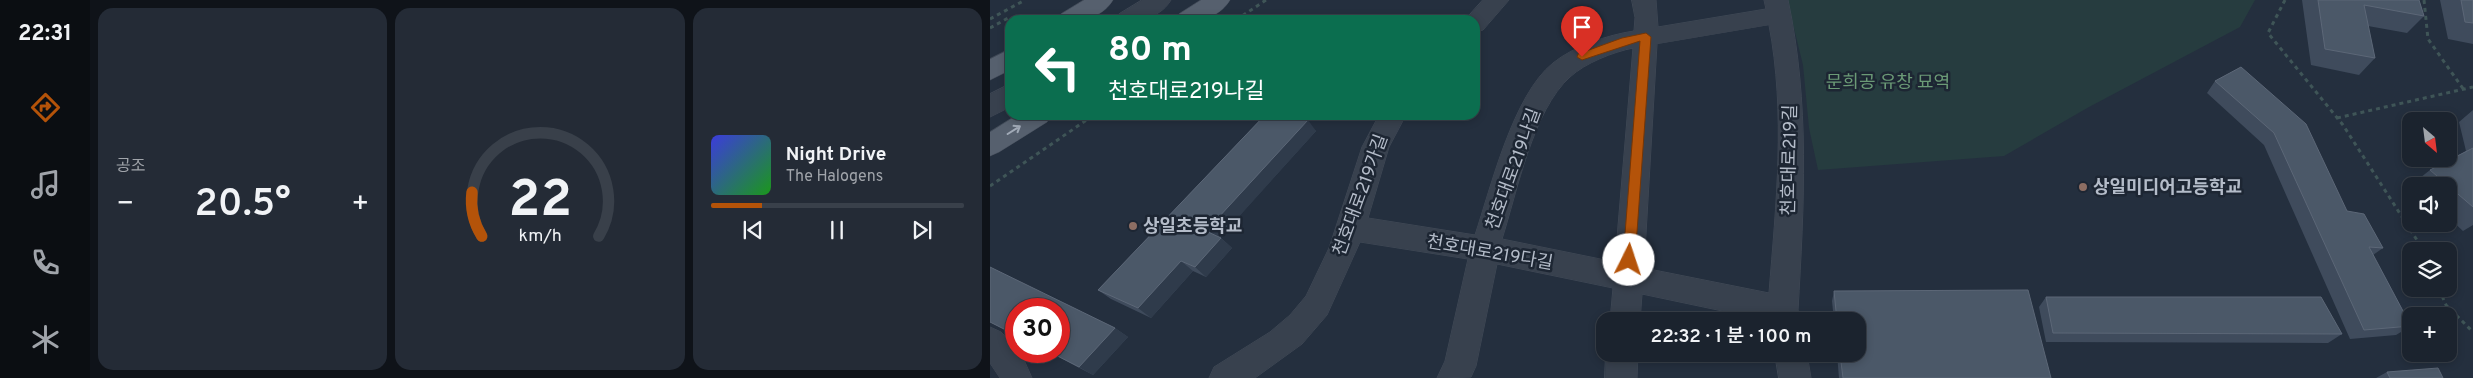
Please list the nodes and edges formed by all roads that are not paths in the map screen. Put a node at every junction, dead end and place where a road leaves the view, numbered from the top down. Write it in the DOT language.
graph roads {
  1 [pos="1100,0"];
  2 [pos="1138,0"];
  3 [pos="1159,0"];
  4 [pos="1218,0"];
  5 [pos="1497,0"];
  6 [pos="1644,0"];
  7 [pos="1778,8"];
  8 [pos="1077,15"];
  9 [pos="1115,15"];
  10 [pos="1135,15"];
  11 [pos="1195,15"];
  12 [pos="1480,19"];
  13 [pos="1646,37"];
  14 [pos="1005,61"];
  15 [pos="990,71"];
  16 [pos="1005,86"];
  17 [pos="990,94"];
  18 [pos="1005,97"];
  19 [pos="990,107"];
  20 [pos="1030,120"];
  21 [pos="1390,120"];
  22 [pos="990,145"];
  23 [pos="1352,228"];
  24 [pos="1485,249"];
  25 [pos="1628,279"];
  26 [pos="1626,312"];
  27 [pos="1767,312"];
  28 [pos="1784,312"];
  29 [pos="990,342"];
  30 [pos="1622,362"];
  31 [pos="1792,362"];
  32 [pos="1016,378"];
  33 [pos="1225,378"];
  34 [pos="1453,378"];
  35 [pos="1621,378"];
  36 [pos="1795,378"];
  1 -- 8 [label="main road"];
  2 -- 9 [label="street"];
  3 -- 10 [label="street"];
  4 -- 11 [label="main road"];
  5 -- 12 [label="street"];
  6 -- 13 [label="street"];
  7 -- 13 [label="street, 천호대로219나길"];
  7 -- 28 [label="street, 천호대로219길"];
  13 -- 24 [label="street, 천호대로219나길"];
  13 -- 25 [label="street"];
  14 -- 15 [label="main road"];
  16 -- 17 [label="street"];
  18 -- 19 [label="street"];
  22 -- 20 [label="main road, one-way"];
  21 -- 23 [label="street, 천호대로219가길"];
  23 -- 24 [label="street, 천호대로219다길"];
  23 -- 33 [label="street, 천호대로219가길"];
  24 -- 25 [label="street, 천호대로219다길"];
  24 -- 34 [label="street, 천호대로219나길"];
  25 -- 26 [label="street"];
  25 -- 27 [label="street, 천호대로219다길"];
  29 -- 32 [label="street"];
  30 -- 35 [label="street"];
  31 -- 36 [label="street"];
}
